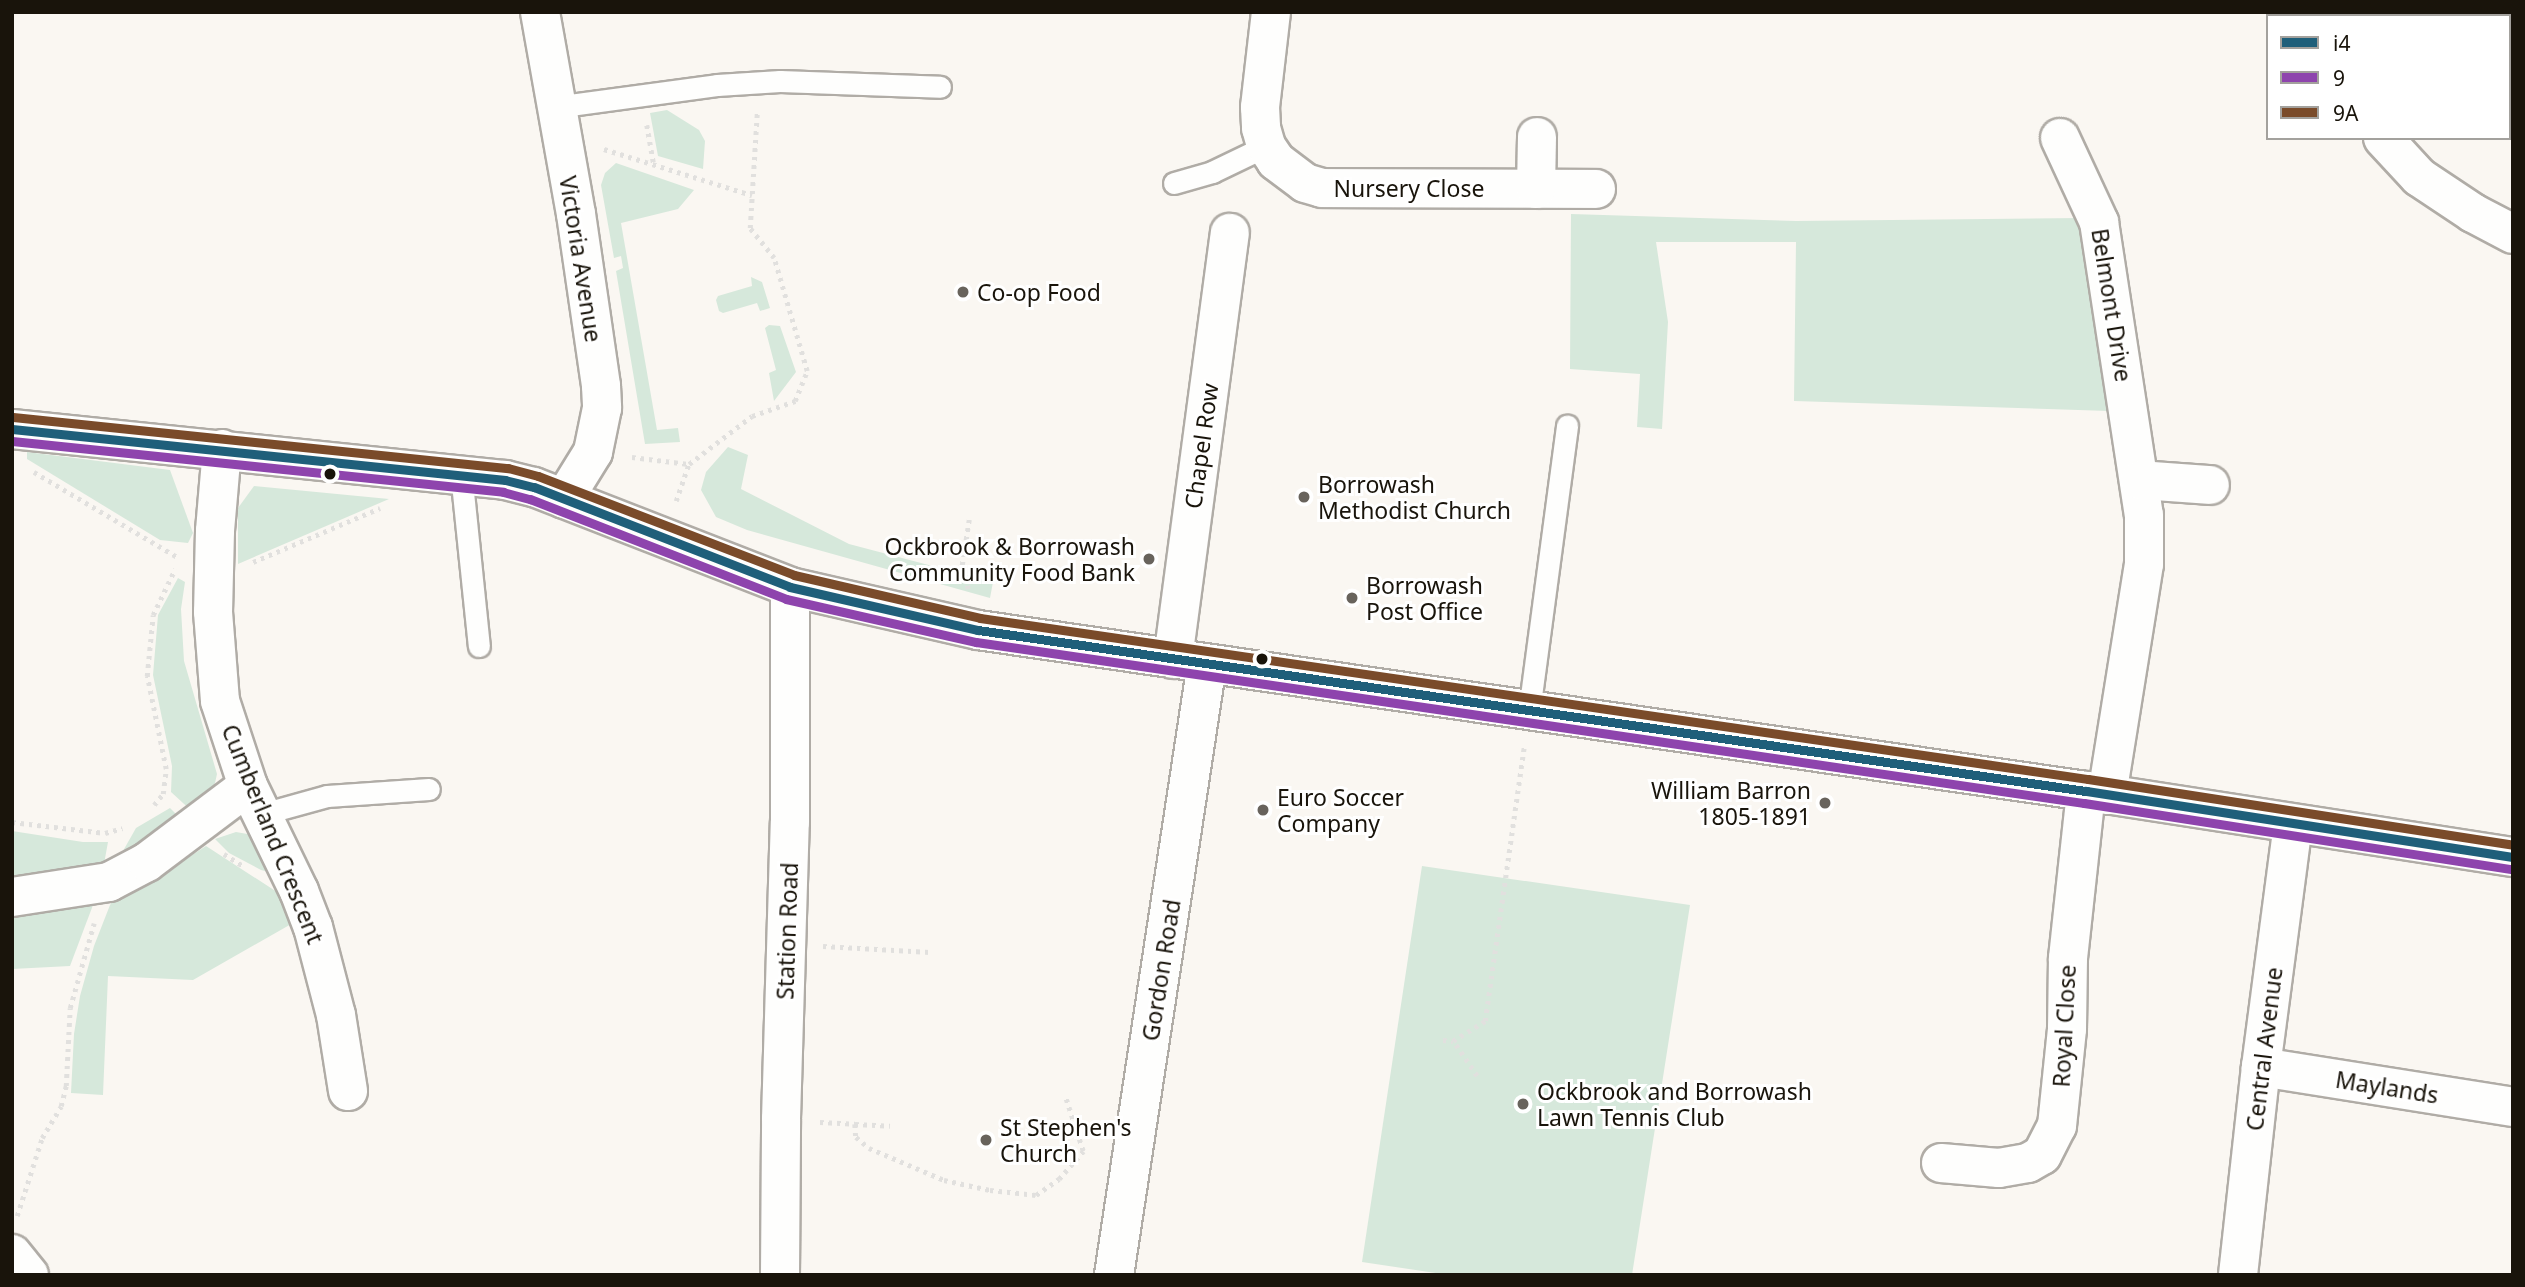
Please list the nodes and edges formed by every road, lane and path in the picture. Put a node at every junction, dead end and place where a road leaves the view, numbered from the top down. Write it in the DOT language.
graph roads {
  1 [pos="540,12"];
  2 [pos="1271,12"];
  3 [pos="758,82"];
  4 [pos="940,87"];
  5 [pos="642,95"];
  6 [pos="557,121"];
  7 [pos="1537,137"];
  8 [pos="2060,138"];
  9 [pos="2385,140"];
  10 [pos="1266,146"];
  11 [pos="654,165"];
  12 [pos="1174,183"];
  13 [pos="1536,189"];
  14 [pos="1597,189"];
  15 [pos="752,195"];
  16 [pos="1230,233"];
  17 [pos="2513,234"];
  18 [pos="1567,426"];
  19 [pos="12,429"];
  20 [pos="222,449"];
  21 [pos="593,452"];
  22 [pos="689,464"];
  23 [pos="461,473"];
  24 [pos="2140,480"];
  25 [pos="2210,485"];
  26 [pos="564,499"];
  27 [pos="969,520"];
  28 [pos="664,538"];
  29 [pos="181,560"];
  30 [pos="790,587"];
  31 [pos="978,630"];
  32 [pos="479,646"];
  33 [pos="1190,662"];
  34 [pos="1529,711"];
  35 [pos="429,789"];
  36 [pos="2097,793"];
  37 [pos="255,800"];
  38 [pos="148,810"];
  39 [pos="12,822"];
  40 [pos="132,822"];
  41 [pos="2294,824"];
  42 [pos="121,828"];
  43 [pos="2513,857"];
  44 [pos="109,882"];
  45 [pos="12,897"];
  46 [pos="786,944"];
  47 [pos="930,952"];
  48 [pos="1443,1040"];
  49 [pos="1453,1041"];
  50 [pos="2261,1067"];
  51 [pos="1477,1076"];
  52 [pos="348,1091"];
  53 [pos="1066,1099"];
  54 [pos="2513,1107"];
  55 [pos="780,1119"];
  56 [pos="855,1124"];
  57 [pos="890,1126"];
  58 [pos="1941,1163"];
  59 [pos="14,1238"];
  60 [pos="29,1275"];
  61 [pos="780,1275"];
  62 [pos="1114,1275"];
  63 [pos="2238,1275"];
  1 -- 6 [label="street, Victoria Avenue"];
  2 -- 10 [label="street"];
  3 -- 4 [label="lane"];
  3 -- 5 [label="lane"];
  3 -- 15 [label="path"];
  5 -- 6 [label="lane"];
  5 -- 11 [label="path"];
  6 -- 11 [label="path"];
  6 -- 21 [label="street, Victoria Avenue"];
  7 -- 13 [label="street"];
  8 -- 24 [label="street, Belmont Drive"];
  9 -- 17 [label="street"];
  10 -- 12 [label="lane"];
  10 -- 13 [label="street, Nursery Close"];
  11 -- 15 [label="path"];
  13 -- 14 [label="street, Nursery Close"];
  15 -- 22 [label="path"];
  16 -- 33 [label="street, Chapel Row"];
  18 -- 34 [label="lane"];
  19 -- 20 [label="street"];
  20 -- 23 [label="street"];
  20 -- 37 [label="street, Cumberland Crescent"];
  21 -- 22 [label="path"];
  21 -- 26 [label="street, Victoria Avenue"];
  22 -- 28 [label="path"];
  23 -- 26 [label="street"];
  23 -- 32 [label="lane"];
  24 -- 25 [label="street"];
  24 -- 36 [label="street, Belmont Drive"];
  26 -- 28 [label="street"];
  27 -- 31 [label="path"];
  28 -- 30 [label="street"];
  29 -- 38 [label="path"];
  30 -- 31 [label="street"];
  30 -- 46 [label="street, Station Road"];
  31 -- 33 [label="street"];
  33 -- 34 [label="street"];
  33 -- 62 [label="street, Gordon Road"];
  34 -- 36 [label="street"];
  34 -- 49 [label="path"];
  35 -- 37 [label="lane"];
  36 -- 41 [label="street"];
  36 -- 58 [label="street, Royal Close"];
  37 -- 44 [label="street"];
  37 -- 52 [label="street, Cumberland Crescent"];
  39 -- 42 [label="path"];
  40 -- 42 [label="path"];
  41 -- 43 [label="street"];
  41 -- 50 [label="street, Central Avenue"];
  42 -- 44 [label="path"];
  44 -- 45 [label="street"];
  44 -- 59 [label="path"];
  46 -- 47 [label="path"];
  46 -- 55 [label="street, Station Road"];
  48 -- 49 [label="path"];
  49 -- 51 [label="path"];
  50 -- 54 [label="street, Maylands"];
  50 -- 63 [label="street, Central Avenue"];
  53 -- 56 [label="path"];
  55 -- 56 [label="path"];
  55 -- 61 [label="street, Station Road"];
  56 -- 57 [label="path"];
  59 -- 60 [label="street"];
}
